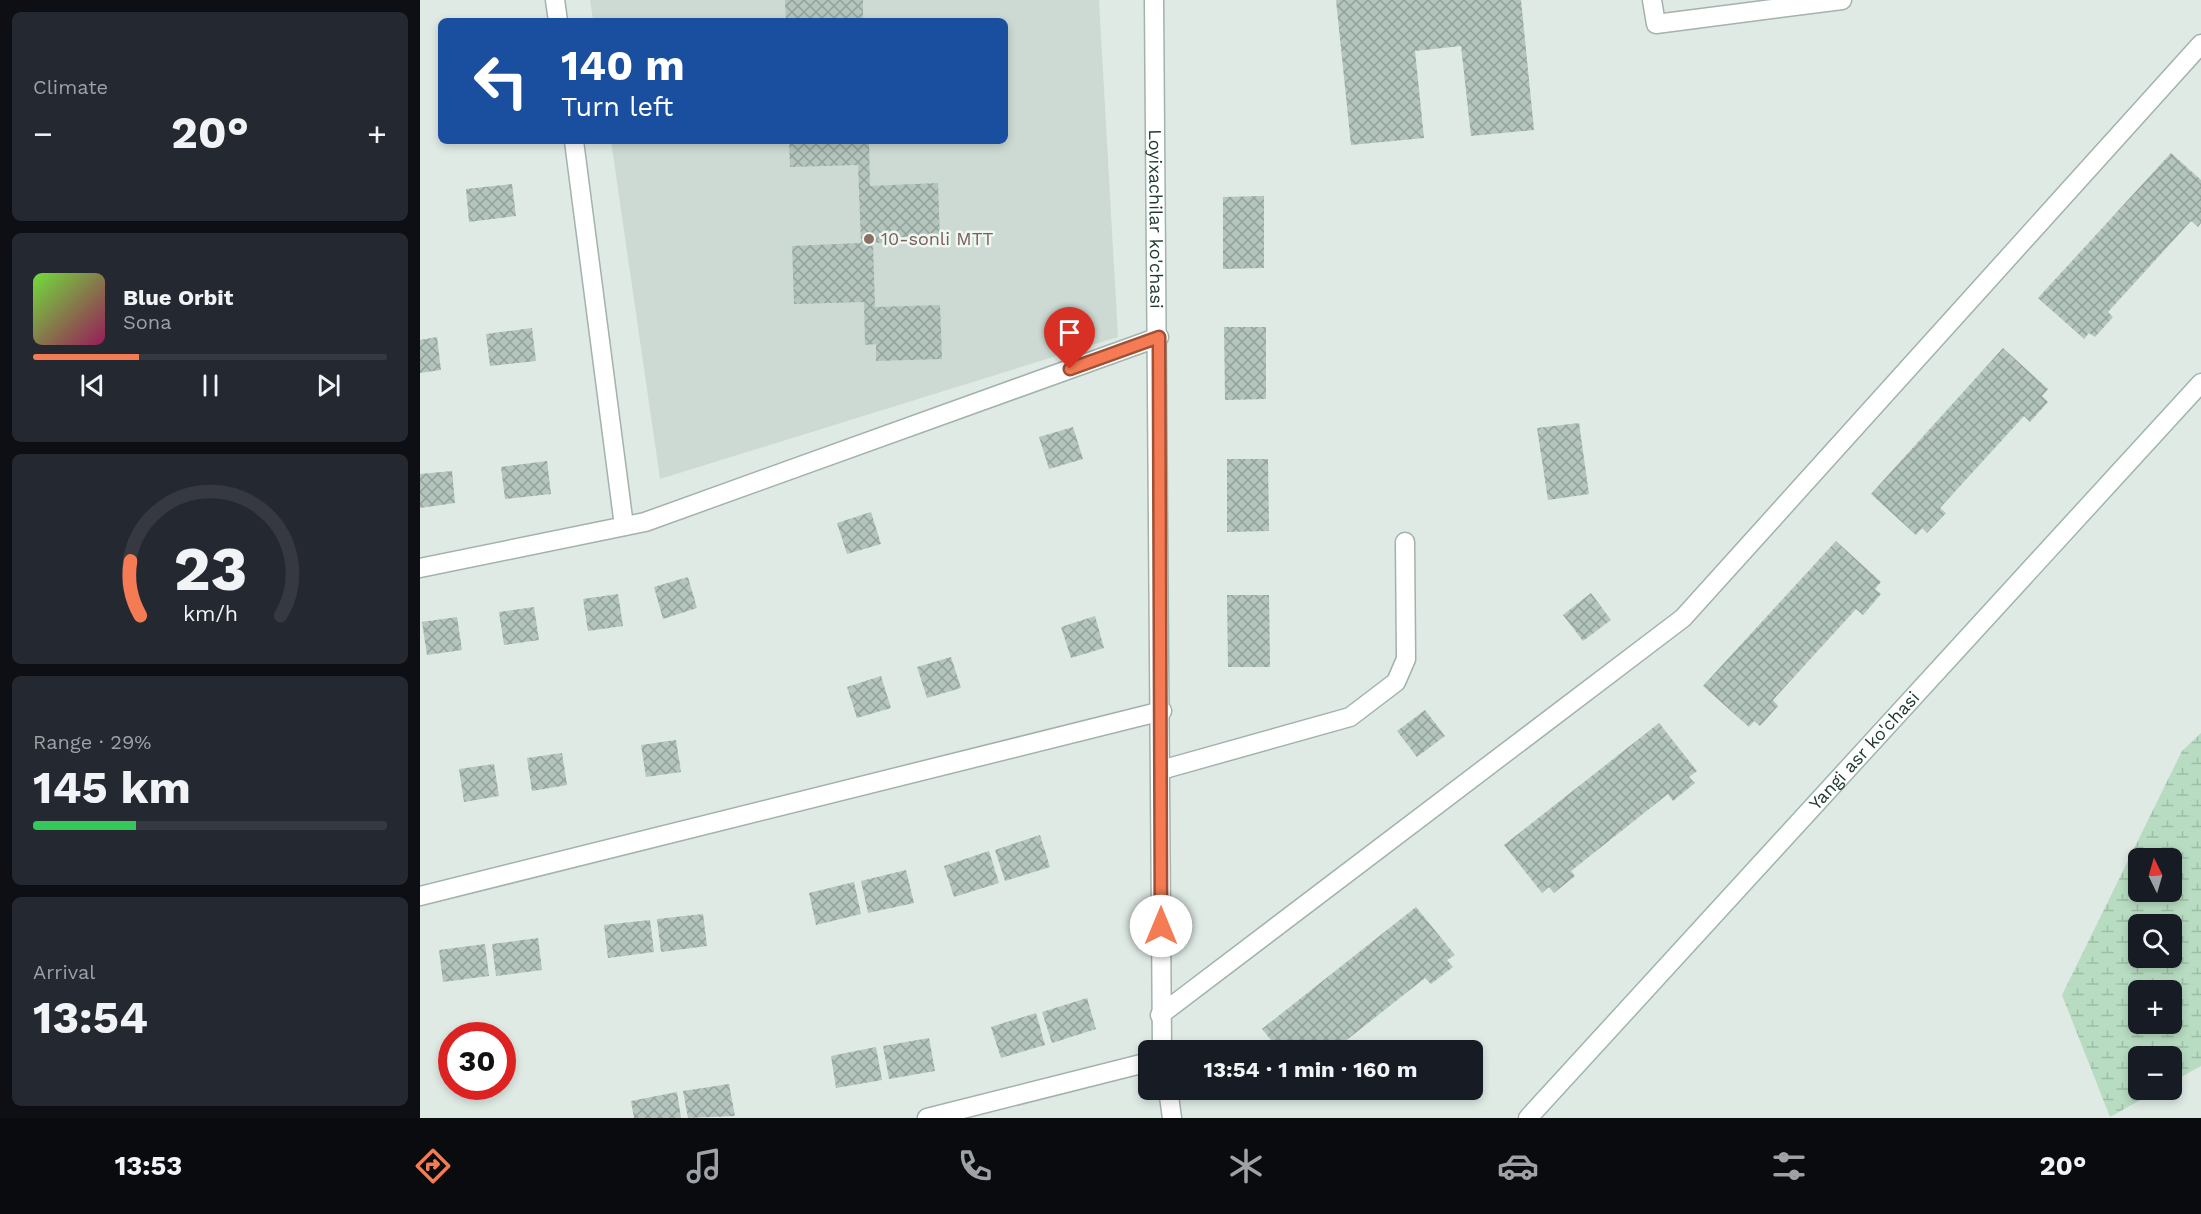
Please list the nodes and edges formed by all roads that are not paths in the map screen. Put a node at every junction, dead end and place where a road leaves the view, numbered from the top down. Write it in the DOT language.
graph roads {
  1 [pos="555,0"];
  2 [pos="1154,0"];
  3 [pos="1652,0"];
  4 [pos="1842,0"];
  5 [pos="558,18"];
  6 [pos="2201,44"];
  7 [pos="574,144"];
  8 [pos="1159,337"];
  9 [pos="2201,383"];
  10 [pos="624,526"];
  11 [pos="1405,542"];
  12 [pos="420,568"];
  13 [pos="1162,711"];
  14 [pos="1161,770"];
  15 [pos="420,896"];
  16 [pos="1160,1015"];
  17 [pos="1161,1040"];
  18 [pos="1138,1065"];
  19 [pos="1170,1100"];
  20 [pos="927,1118"];
  21 [pos="1172,1118"];
  22 [pos="1528,1118"];
  1 -- 5 [label="street"];
  2 -- 8 [label="street, Loyixachilar ko'chasi"];
  3 -- 4 [label="street"];
  6 -- 16 [label="street"];
  7 -- 10 [label="street"];
  8 -- 10 [label="street"];
  8 -- 13 [label="street, Loyixachilar ko'chasi"];
  9 -- 22 [label="street, Yangi asr ko'chasi"];
  10 -- 12 [label="street"];
  11 -- 14 [label="street"];
  13 -- 14 [label="street, Loyixachilar ko'chasi"];
  13 -- 15 [label="street"];
  14 -- 16 [label="street, Loyixachilar ko'chasi"];
  16 -- 17 [label="street, Loyixachilar ko'chasi"];
  18 -- 20 [label="street"];
  19 -- 21 [label="street"];
}
